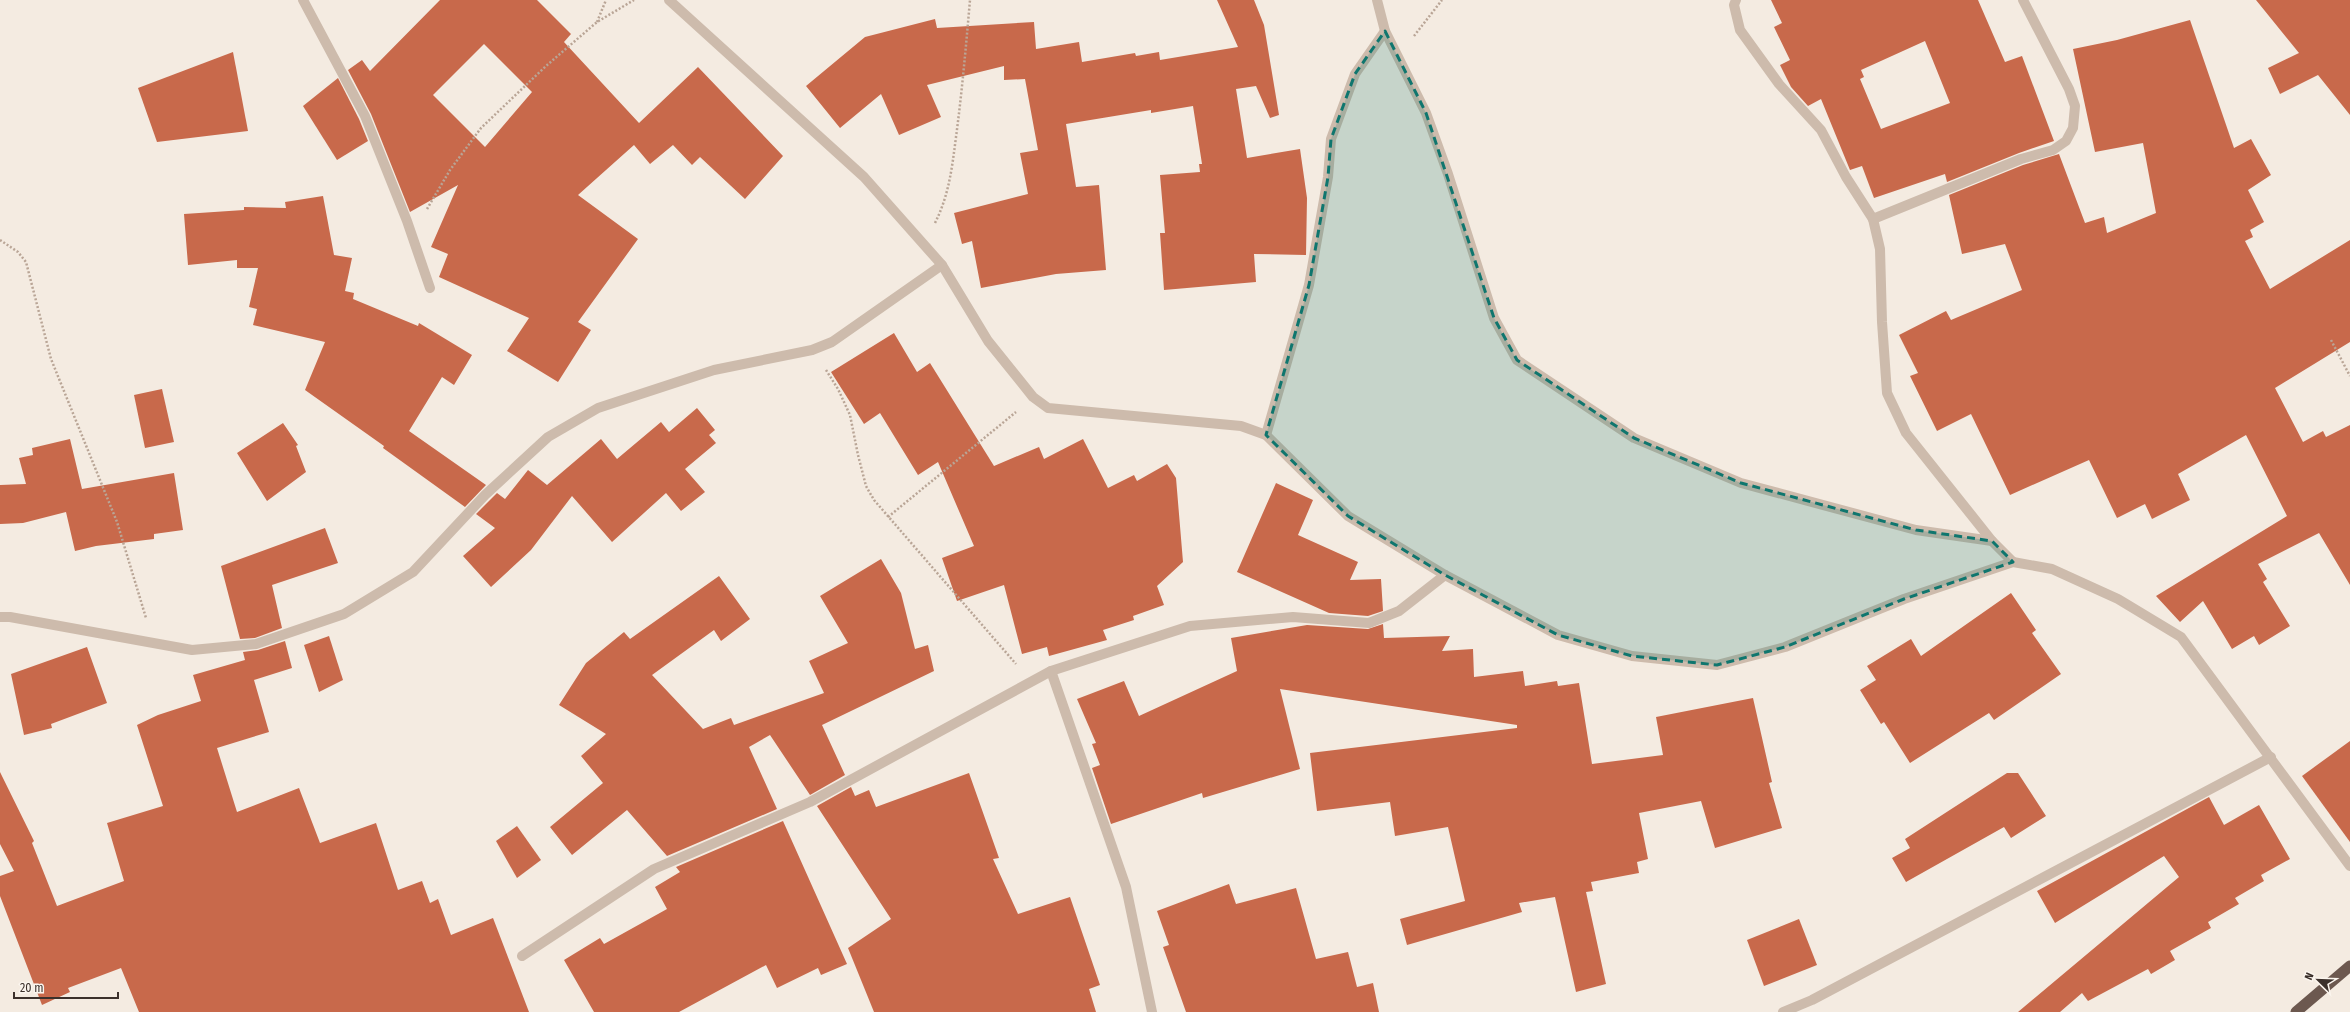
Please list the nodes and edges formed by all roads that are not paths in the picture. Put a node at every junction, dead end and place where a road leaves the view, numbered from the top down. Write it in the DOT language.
graph roads {
  1 [pos="303,0"];
  2 [pos="669,0"];
  3 [pos="1377,0"];
  4 [pos="1736,0"];
  5 [pos="2023,0"];
  6 [pos="1385,31"];
  7 [pos="1873,219"];
  8 [pos="942,265"];
  9 [pos="430,288"];
  10 [pos="1266,435"];
  11 [pos="1992,541"];
  12 [pos="2013,562"];
  13 [pos="1445,575"];
  14 [pos="0,617"];
  15 [pos="1051,671"];
  16 [pos="2271,757"];
  17 [pos="2350,866"];
  18 [pos="522,956"];
  19 [pos="2350,966"];
  20 [pos="1152,1012"];
  21 [pos="1783,1012"];
  22 [pos="2296,1012"];
  1 -- 9 [label="street"];
  2 -- 8 [label="street"];
  3 -- 6 [label="street"];
  4 -- 7 [label="street"];
  5 -- 7 [label="street"];
  6 -- 10 [label="street"];
  6 -- 11 [label="street"];
  7 -- 11 [label="street"];
  8 -- 10 [label="street"];
  8 -- 14 [label="street"];
  10 -- 13 [label="street"];
  11 -- 12 [label="street"];
  12 -- 13 [label="street"];
  12 -- 16 [label="street"];
  13 -- 15 [label="street"];
  15 -- 18 [label="street"];
  15 -- 20 [label="street"];
  16 -- 17 [label="street"];
  16 -- 21 [label="street"];
  19 -- 22 [label="highway"];
}
